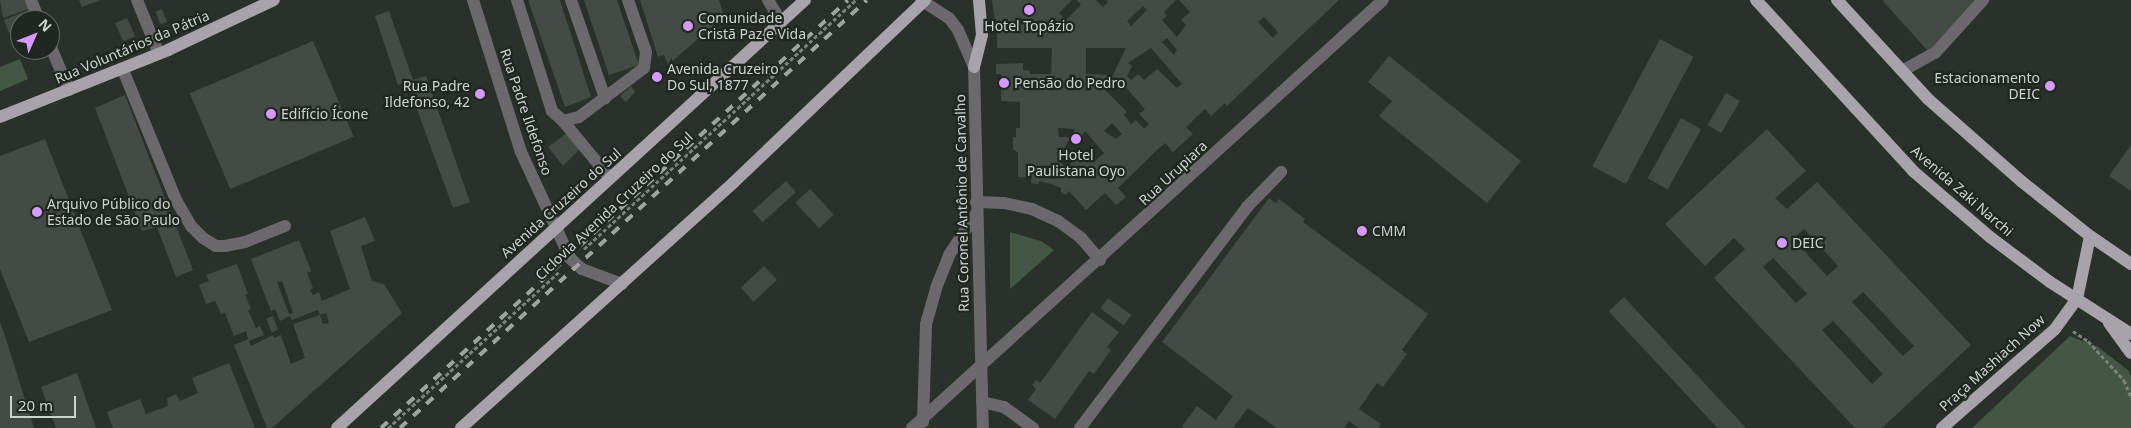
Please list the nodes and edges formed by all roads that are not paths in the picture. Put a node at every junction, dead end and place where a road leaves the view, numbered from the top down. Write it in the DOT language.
graph roads {
  1 [pos="137,0"];
  2 [pos="274,0"];
  3 [pos="473,0"];
  4 [pos="516,0"];
  5 [pos="571,0"];
  6 [pos="628,0"];
  7 [pos="768,0"];
  8 [pos="805,0"];
  9 [pos="923,0"];
  10 [pos="979,0"];
  11 [pos="1383,0"];
  12 [pos="1756,0"];
  13 [pos="1837,0"];
  14 [pos="1983,0"];
  15 [pos="258,4"];
  16 [pos="781,22"];
  17 [pos="159,54"];
  18 [pos="56,60"];
  19 [pos="974,67"];
  20 [pos="123,70"];
  21 [pos="1902,71"];
  22 [pos="69,90"];
  23 [pos="605,98"];
  24 [pos="0,117"];
  25 [pos="563,121"];
  26 [pos="1281,172"];
  27 [pos="610,178"];
  28 [pos="976,208"];
  29 [pos="285,226"];
  30 [pos="555,229"];
  31 [pos="2090,236"];
  32 [pos="1100,260"];
  33 [pos="2131,264"];
  34 [pos="622,284"];
  35 [pos="2077,299"];
  36 [pos="2105,317"];
  37 [pos="2131,334"];
  38 [pos="2131,353"];
  39 [pos="982,366"];
  40 [pos="982,402"];
  41 [pos="923,423"];
  42 [pos="336,428"];
  43 [pos="461,428"];
  44 [pos="912,428"];
  45 [pos="983,428"];
  46 [pos="1033,428"];
  47 [pos="1080,428"];
  48 [pos="1942,428"];
  1 -- 17 [label="street"];
  2 -- 15 [label="main road, Rua Voluntários da Pátria"];
  3 -- 30 [label="street, Rua Padre Ildefonso"];
  4 -- 25 [label="street"];
  5 -- 23 [label="street"];
  6 -- 23 [label="street"];
  7 -- 16 [label="street"];
  8 -- 16 [label="main road, Avenida Cruzeiro do Sul"];
  9 -- 19 [label="street, Rua Coronel Antônio de Carvalho"];
  9 -- 34 [label="main road"];
  10 -- 19 [label="main road"];
  11 -- 32 [label="street, Rua Urupiara"];
  12 -- 35 [label="main road, Avenida Zaki Narchi"];
  13 -- 21 [label="main road"];
  14 -- 21 [label="street"];
  15 -- 17 [label="main road, Rua Voluntários da Pátria"];
  16 -- 27 [label="main road, Avenida Cruzeiro do Sul"];
  17 -- 20 [label="main road, Rua Voluntários da Pátria"];
  18 -- 22 [label="street"];
  19 -- 28 [label="street, Rua Coronel Antônio de Carvalho"];
  20 -- 22 [label="main road, Rua Voluntários da Pátria"];
  20 -- 29 [label="street"];
  21 -- 31 [label="main road"];
  22 -- 24 [label="main road, Rua Voluntários da Pátria"];
  23 -- 25 [label="street"];
  25 -- 27 [label="street"];
  26 -- 47 [label="street"];
  27 -- 30 [label="main road, Avenida Cruzeiro do Sul"];
  28 -- 32 [label="street"];
  28 -- 39 [label="street, Rua Coronel Antônio de Carvalho"];
  28 -- 41 [label="street"];
  30 -- 34 [label="street, Rua Padre Ildefonso"];
  30 -- 42 [label="main road, Avenida Cruzeiro do Sul"];
  31 -- 33 [label="main road"];
  31 -- 35 [label="main road, Praça Mashiach Now"];
  32 -- 39 [label="street, Rua Urupiara"];
  34 -- 43 [label="main road"];
  35 -- 36 [label="main road, Avenida Zaki Narchi"];
  35 -- 48 [label="main road, Praça Mashiach Now"];
  36 -- 37 [label="main road, Avenida Zaki Narchi"];
  36 -- 38 [label="main road"];
  39 -- 40 [label="street, Rua Coronel Antônio de Carvalho"];
  39 -- 41 [label="street, Rua Urupiara"];
  40 -- 45 [label="street, Rua Coronel Antônio de Carvalho"];
  40 -- 46 [label="street"];
  41 -- 44 [label="street, Rua Urupiara"];
}
